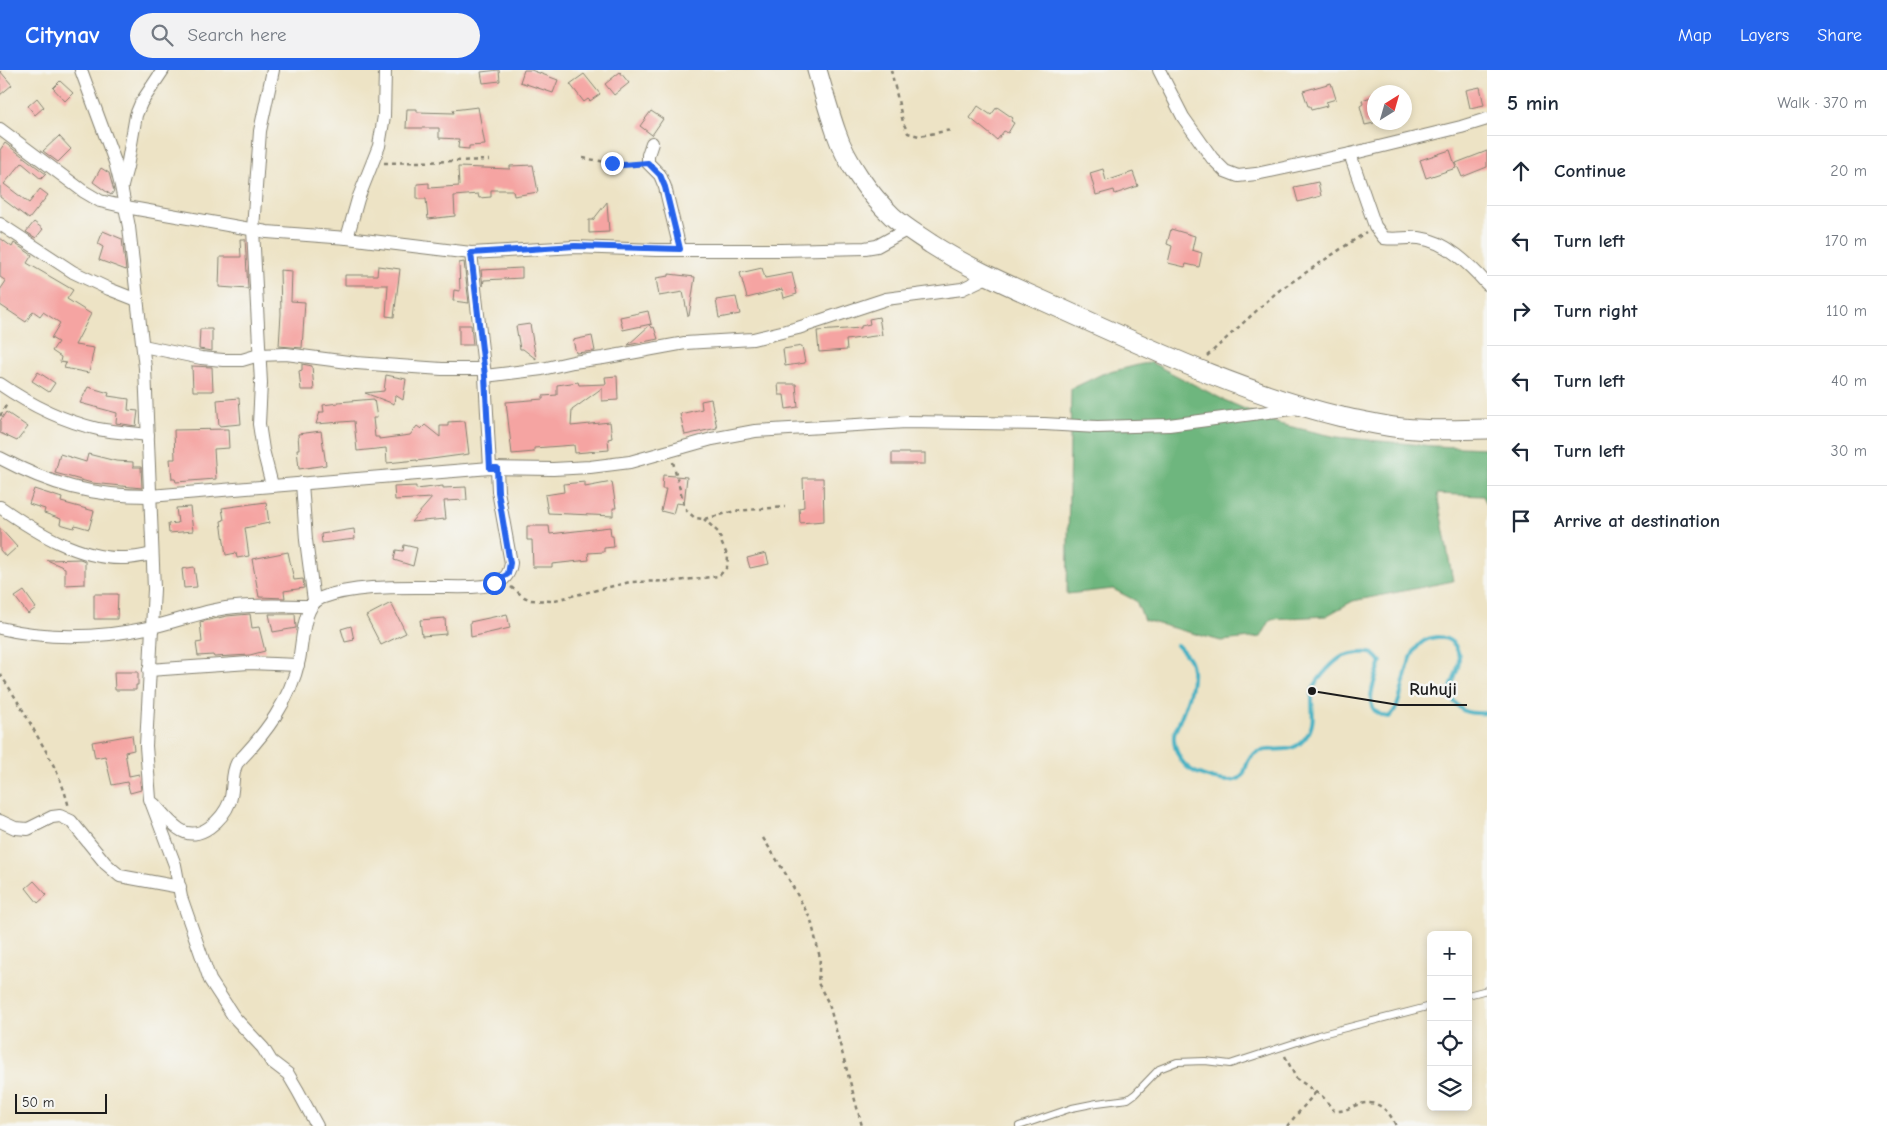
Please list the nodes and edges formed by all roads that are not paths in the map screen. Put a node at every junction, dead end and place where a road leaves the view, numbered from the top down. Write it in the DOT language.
graph roads {
  1 [pos="81,70"];
  2 [pos="163,70"];
  3 [pos="273,70"];
  4 [pos="371,70"];
  5 [pos="385,70"];
  6 [pos="817,70"];
  7 [pos="1159,70"];
  8 [pos="1487,119"];
  9 [pos="0,129"];
  10 [pos="652,143"];
  11 [pos="1350,154"];
  12 [pos="121,186"];
  13 [pos="126,207"];
  14 [pos="0,224"];
  15 [pos="908,229"];
  16 [pos="253,230"];
  17 [pos="347,238"];
  18 [pos="680,249"];
  19 [pos="471,253"];
  20 [pos="990,276"];
  21 [pos="1487,284"];
  22 [pos="137,300"];
  23 [pos="143,346"];
  24 [pos="259,355"];
  25 [pos="484,373"];
  26 [pos="0,384"];
  27 [pos="1304,408"];
  28 [pos="1487,430"];
  29 [pos="148,435"];
  30 [pos="0,458"];
  31 [pos="493,468"];
  32 [pos="302,483"];
  33 [pos="272,485"];
  34 [pos="150,496"];
  35 [pos="0,507"];
  36 [pos="152,554"];
  37 [pos="312,604"];
  38 [pos="151,627"];
  39 [pos="0,628"];
  40 [pos="298,665"];
  41 [pos="149,670"];
  42 [pos="150,799"];
  43 [pos="0,821"];
  44 [pos="180,887"];
  45 [pos="1487,990"];
  46 [pos="1472,994"];
  47 [pos="1427,1007"];
  48 [pos="317,1126"];
  49 [pos="1019,1126"];
  1 -- 12 [label="street"];
  2 -- 12 [label="street"];
  3 -- 16 [label="street"];
  4 -- 5 [label="street"];
  5 -- 17 [label="street"];
  6 -- 15 [label="main road"];
  7 -- 11 [label="street"];
  8 -- 11 [label="street"];
  9 -- 13 [label="street"];
  10 -- 18 [label="street"];
  11 -- 21 [label="street"];
  12 -- 13 [label="street"];
  13 -- 16 [label="street"];
  13 -- 22 [label="street"];
  14 -- 22 [label="street"];
  15 -- 18 [label="street"];
  15 -- 20 [label="main road"];
  16 -- 17 [label="street"];
  16 -- 24 [label="street"];
  17 -- 19 [label="street"];
  18 -- 19 [label="street"];
  19 -- 25 [label="street"];
  20 -- 25 [label="street"];
  20 -- 27 [label="main road"];
  22 -- 23 [label="street"];
  23 -- 24 [label="street"];
  23 -- 29 [label="street"];
  24 -- 25 [label="street"];
  24 -- 33 [label="street"];
  25 -- 31 [label="street"];
  26 -- 29 [label="street"];
  27 -- 28 [label="main road"];
  27 -- 31 [label="street"];
  29 -- 34 [label="street"];
  30 -- 34 [label="street"];
  31 -- 32 [label="street"];
  31 -- 37 [label="street"];
  32 -- 33 [label="street"];
  32 -- 37 [label="street"];
  33 -- 34 [label="street"];
  34 -- 36 [label="street"];
  35 -- 36 [label="street"];
  36 -- 38 [label="street"];
  37 -- 38 [label="street"];
  37 -- 40 [label="street"];
  38 -- 39 [label="street"];
  38 -- 41 [label="street"];
  40 -- 41 [label="street"];
  40 -- 42 [label="street"];
  41 -- 42 [label="street"];
  42 -- 44 [label="street"];
  43 -- 44 [label="street"];
  44 -- 48 [label="street"];
  45 -- 46 [label="lane"];
  47 -- 49 [label="lane"];
}
